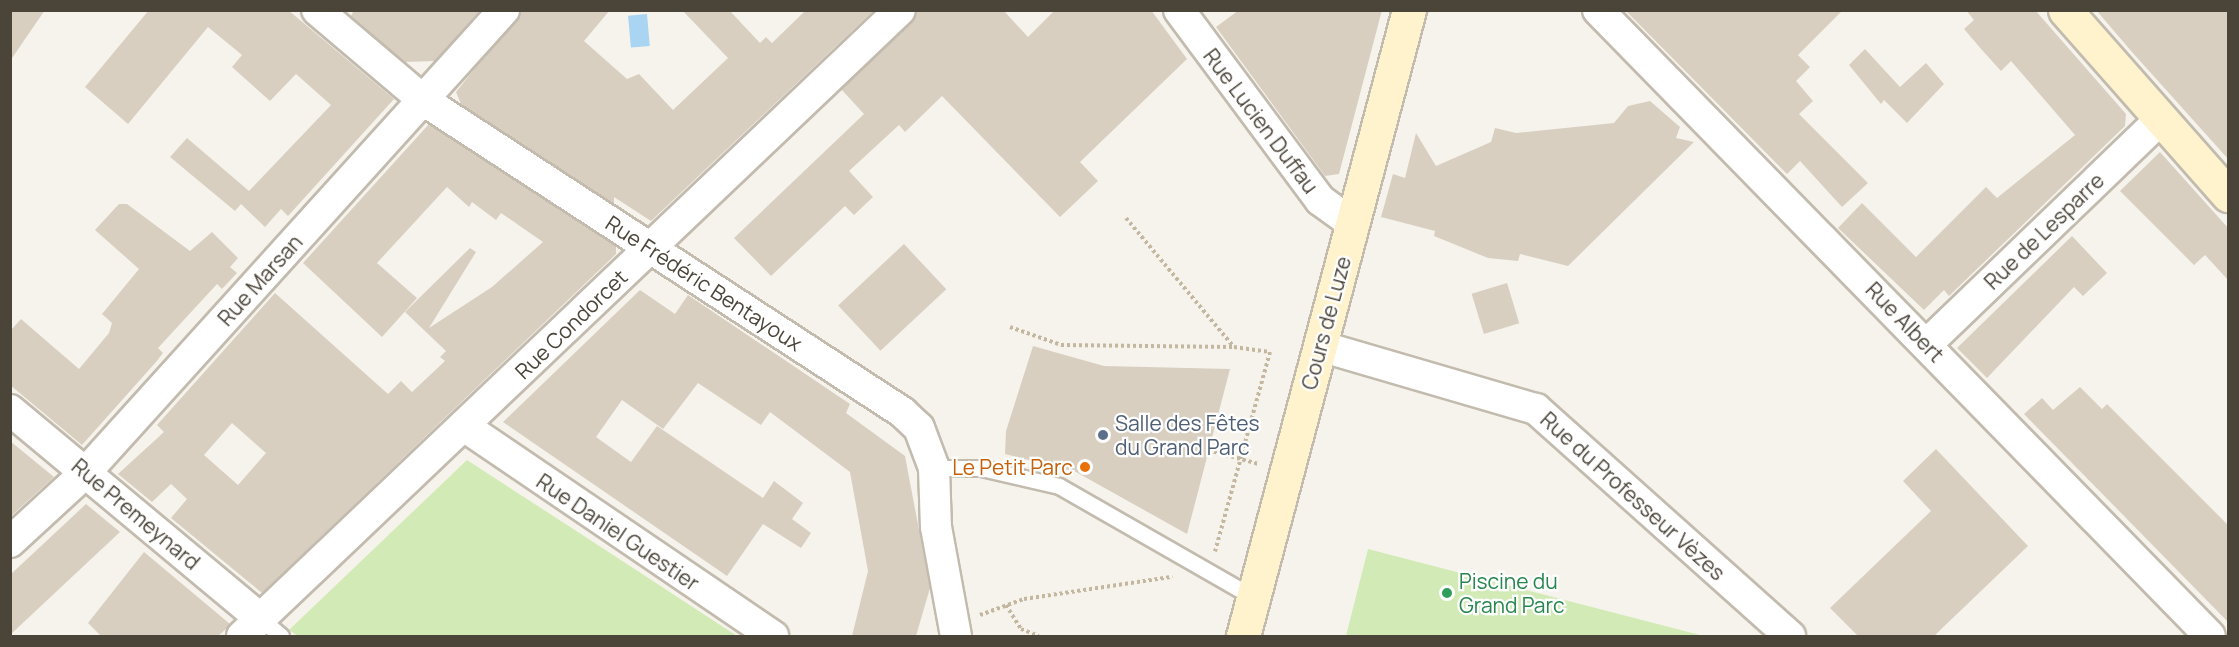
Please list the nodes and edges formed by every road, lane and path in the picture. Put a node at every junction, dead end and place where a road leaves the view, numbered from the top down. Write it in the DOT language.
graph roads {
  1 [pos="317,10"];
  2 [pos="504,10"];
  3 [pos="900,10"];
  4 [pos="1179,10"];
  5 [pos="1409,10"];
  6 [pos="1598,10"];
  7 [pos="2065,10"];
  8 [pos="423,100"];
  9 [pos="2161,119"];
  10 [pos="2229,195"];
  11 [pos="1126,218"];
  12 [pos="1352,223"];
  13 [pos="650,248"];
  14 [pos="1010,327"];
  15 [pos="1927,344"];
  16 [pos="1234,346"];
  17 [pos="1320,346"];
  18 [pos="10,410"];
  19 [pos="464,426"];
  20 [pos="1208,450"];
  21 [pos="1240,459"];
  22 [pos="1266,466"];
  23 [pos="934,468"];
  24 [pos="86,472"];
  25 [pos="10,543"];
  26 [pos="1210,572"];
  27 [pos="1253,597"];
  28 [pos="1006,605"];
  29 [pos="261,630"];
  30 [pos="955,631"];
  31 [pos="773,636"];
  32 [pos="1040,636"];
  33 [pos="1243,636"];
  34 [pos="1790,636"];
  35 [pos="2210,636"];
  1 -- 8 [label="street, Rue Frédéric Bentayoux"];
  2 -- 8 [label="street, Rue Marsan"];
  3 -- 13 [label="street, Rue Condorcet"];
  4 -- 12 [label="street, Rue Lucien Duffau"];
  5 -- 12 [label="street, Cours de Luze"];
  6 -- 15 [label="street, Rue Albert"];
  7 -- 9 [label="street"];
  8 -- 13 [label="street, Rue Frédéric Bentayoux"];
  8 -- 24 [label="street, Rue Marsan"];
  9 -- 10 [label="street"];
  9 -- 15 [label="street, Rue de Lesparre"];
  11 -- 16 [label="path"];
  12 -- 17 [label="street, Cours de Luze"];
  13 -- 19 [label="street, Rue Condorcet"];
  13 -- 23 [label="street, Rue Frédéric Bentayoux"];
  14 -- 16 [label="path"];
  15 -- 35 [label="street, Rue Albert"];
  16 -- 21 [label="path"];
  17 -- 27 [label="street, Cours de Luze"];
  17 -- 34 [label="street, Rue du Professeur Vèzes"];
  18 -- 24 [label="street, Rue Premeynard"];
  19 -- 29 [label="street, Rue Condorcet"];
  19 -- 31 [label="street, Rue Daniel Guestier"];
  20 -- 21 [label="path"];
  21 -- 22 [label="path"];
  21 -- 26 [label="path"];
  23 -- 26 [label="lane"];
  23 -- 30 [label="street, Rue Frédéric Bentayoux"];
  24 -- 25 [label="street, Rue Marsan"];
  24 -- 29 [label="street, Rue Premeynard"];
  26 -- 27 [label="lane"];
  26 -- 28 [label="path"];
  27 -- 33 [label="street, Cours de Luze"];
  28 -- 30 [label="path"];
  28 -- 32 [label="path"];
}
